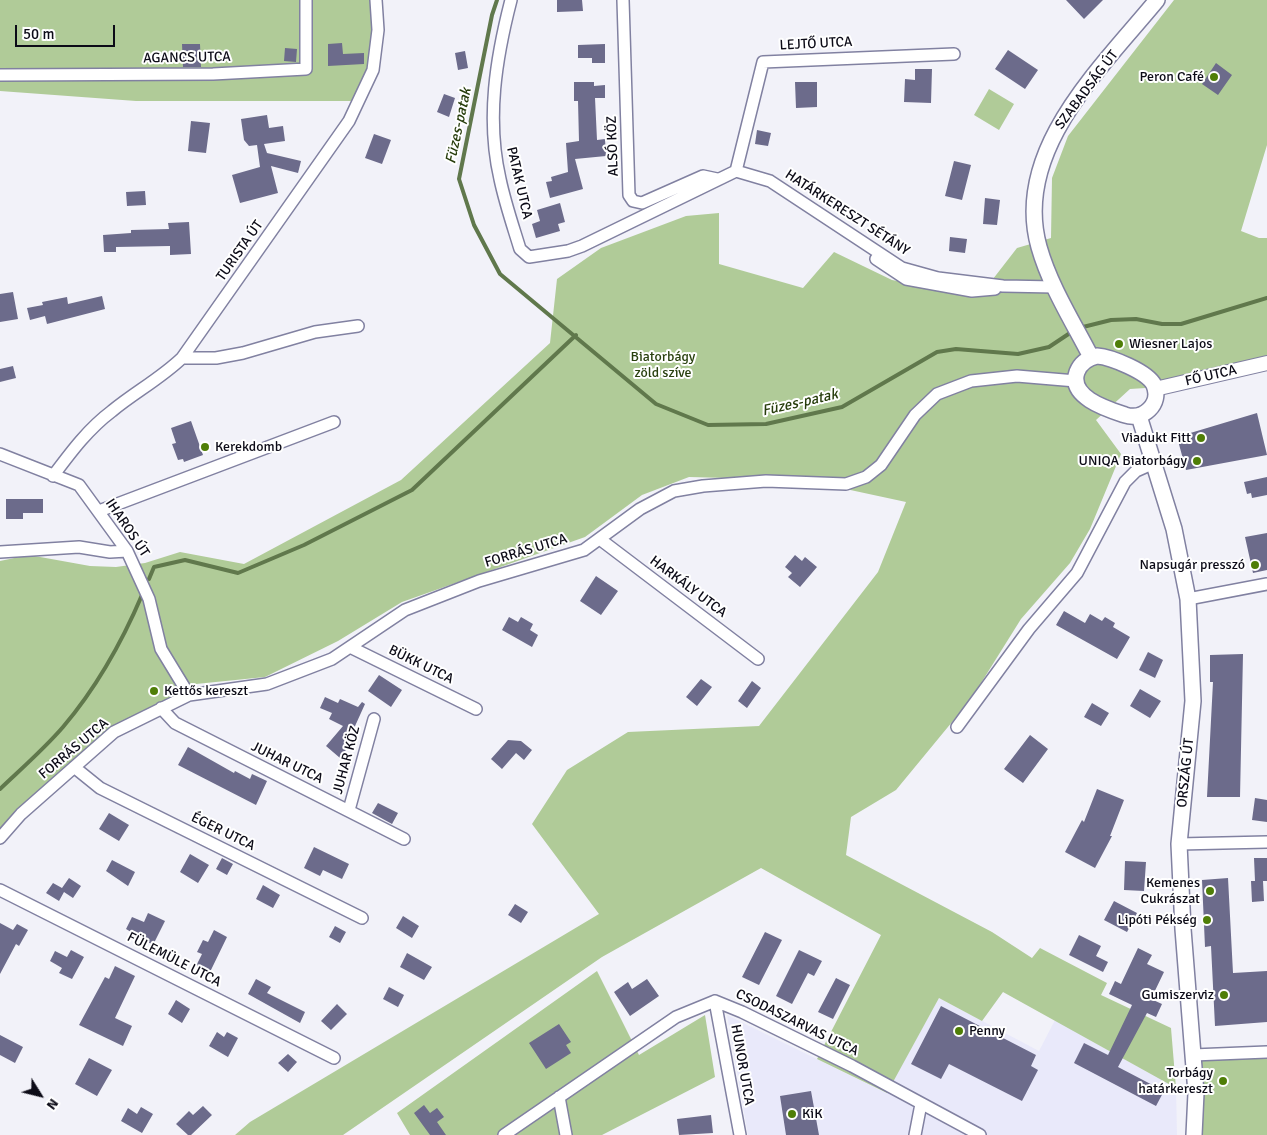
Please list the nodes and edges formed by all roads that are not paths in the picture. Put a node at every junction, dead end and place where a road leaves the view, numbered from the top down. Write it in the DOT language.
graph roads {
  1 [pos="306,0"];
  2 [pos="376,0"];
  3 [pos="511,0"];
  4 [pos="623,0"];
  5 [pos="1156,0"];
  6 [pos="954,54"];
  7 [pos="0,74"];
  8 [pos="736,171"];
  9 [pos="717,179"];
  10 [pos="1055,287"];
  11 [pos="358,326"];
  12 [pos="1091,357"];
  13 [pos="182,358"];
  14 [pos="1267,363"];
  15 [pos="1076,381"];
  16 [pos="1155,389"];
  17 [pos="1139,416"];
  18 [pos="334,422"];
  19 [pos="0,454"];
  20 [pos="1154,463"];
  21 [pos="53,476"];
  22 [pos="99,512"];
  23 [pos="601,540"];
  24 [pos="127,551"];
  25 [pos="0,552"];
  26 [pos="1267,584"];
  27 [pos="1188,599"];
  28 [pos="352,648"];
  29 [pos="758,659"];
  30 [pos="189,695"];
  31 [pos="161,708"];
  32 [pos="476,709"];
  33 [pos="374,718"];
  34 [pos="958,727"];
  35 [pos="74,767"];
  36 [pos="349,810"];
  37 [pos="0,838"];
  38 [pos="404,839"];
  39 [pos="1267,842"];
  40 [pos="1179,844"];
  41 [pos="0,890"];
  42 [pos="362,918"];
  43 [pos="715,1001"];
  44 [pos="1267,1052"];
  45 [pos="1193,1055"];
  46 [pos="334,1058"];
  47 [pos="559,1097"];
  48 [pos="921,1104"];
  49 [pos="504,1135"];
  50 [pos="566,1135"];
  51 [pos="740,1135"];
  52 [pos="915,1135"];
  53 [pos="980,1135"];
  54 [pos="1194,1135"];
  1 -- 7 [label="street, AGANCS UTCA"];
  2 -- 13 [label="street, TURISTA ÚT"];
  3 -- 9 [label="street, PATAK UTCA"];
  4 -- 9 [label="street, ALSÓ KÖZ"];
  5 -- 10 [label="main road, SZABADSÁG ÚT"];
  6 -- 8 [label="street, LEJTŐ UTCA"];
  8 -- 9 [label="street"];
  8 -- 10 [label="street, HATÁRKERESZT SÉTÁNY"];
  10 -- 12 [label="main road, SZABADSÁG ÚT"];
  11 -- 13 [label="street"];
  12 -- 15 [label="main road"];
  12 -- 16 [label="main road"];
  13 -- 21 [label="street, TURISTA ÚT"];
  14 -- 16 [label="street, FŐ UTCA"];
  15 -- 17 [label="main road"];
  15 -- 23 [label="street, FORRÁS UTCA"];
  16 -- 17 [label="main road"];
  17 -- 20 [label="main road, ORSZÁG ÚT"];
  18 -- 22 [label="street"];
  19 -- 21 [label="street, IHAROS ÚT"];
  20 -- 27 [label="main road, ORSZÁG ÚT"];
  20 -- 34 [label="street"];
  21 -- 22 [label="street, IHAROS ÚT"];
  22 -- 24 [label="street, IHAROS ÚT"];
  23 -- 28 [label="street, FORRÁS UTCA"];
  23 -- 29 [label="street, HARKÁLY UTCA"];
  24 -- 25 [label="street"];
  24 -- 30 [label="street, IHAROS ÚT"];
  26 -- 27 [label="street"];
  27 -- 40 [label="main road, ORSZÁG ÚT"];
  28 -- 30 [label="street, FORRÁS UTCA"];
  28 -- 32 [label="street, BÜKK UTCA"];
  30 -- 31 [label="street, FORRÁS UTCA"];
  31 -- 35 [label="street, FORRÁS UTCA"];
  31 -- 36 [label="street, JUHAR UTCA"];
  33 -- 36 [label="street, JUHAR KÖZ"];
  35 -- 37 [label="street, FORRÁS UTCA"];
  35 -- 42 [label="street, ÉGER UTCA"];
  36 -- 38 [label="street, JUHAR UTCA"];
  39 -- 40 [label="street"];
  40 -- 45 [label="main road, ORSZÁG ÚT"];
  41 -- 46 [label="street, FÜLEMÜLE UTCA"];
  43 -- 47 [label="street, CSODASZARVAS UTCA"];
  43 -- 48 [label="street, CSODASZARVAS UTCA"];
  43 -- 51 [label="street, HUNOR UTCA"];
  44 -- 45 [label="street"];
  45 -- 54 [label="main road, ORSZÁG ÚT"];
  47 -- 49 [label="street, CSODASZARVAS UTCA"];
  47 -- 50 [label="street"];
  48 -- 52 [label="street"];
  48 -- 53 [label="street, CSODASZARVAS UTCA"];
}
